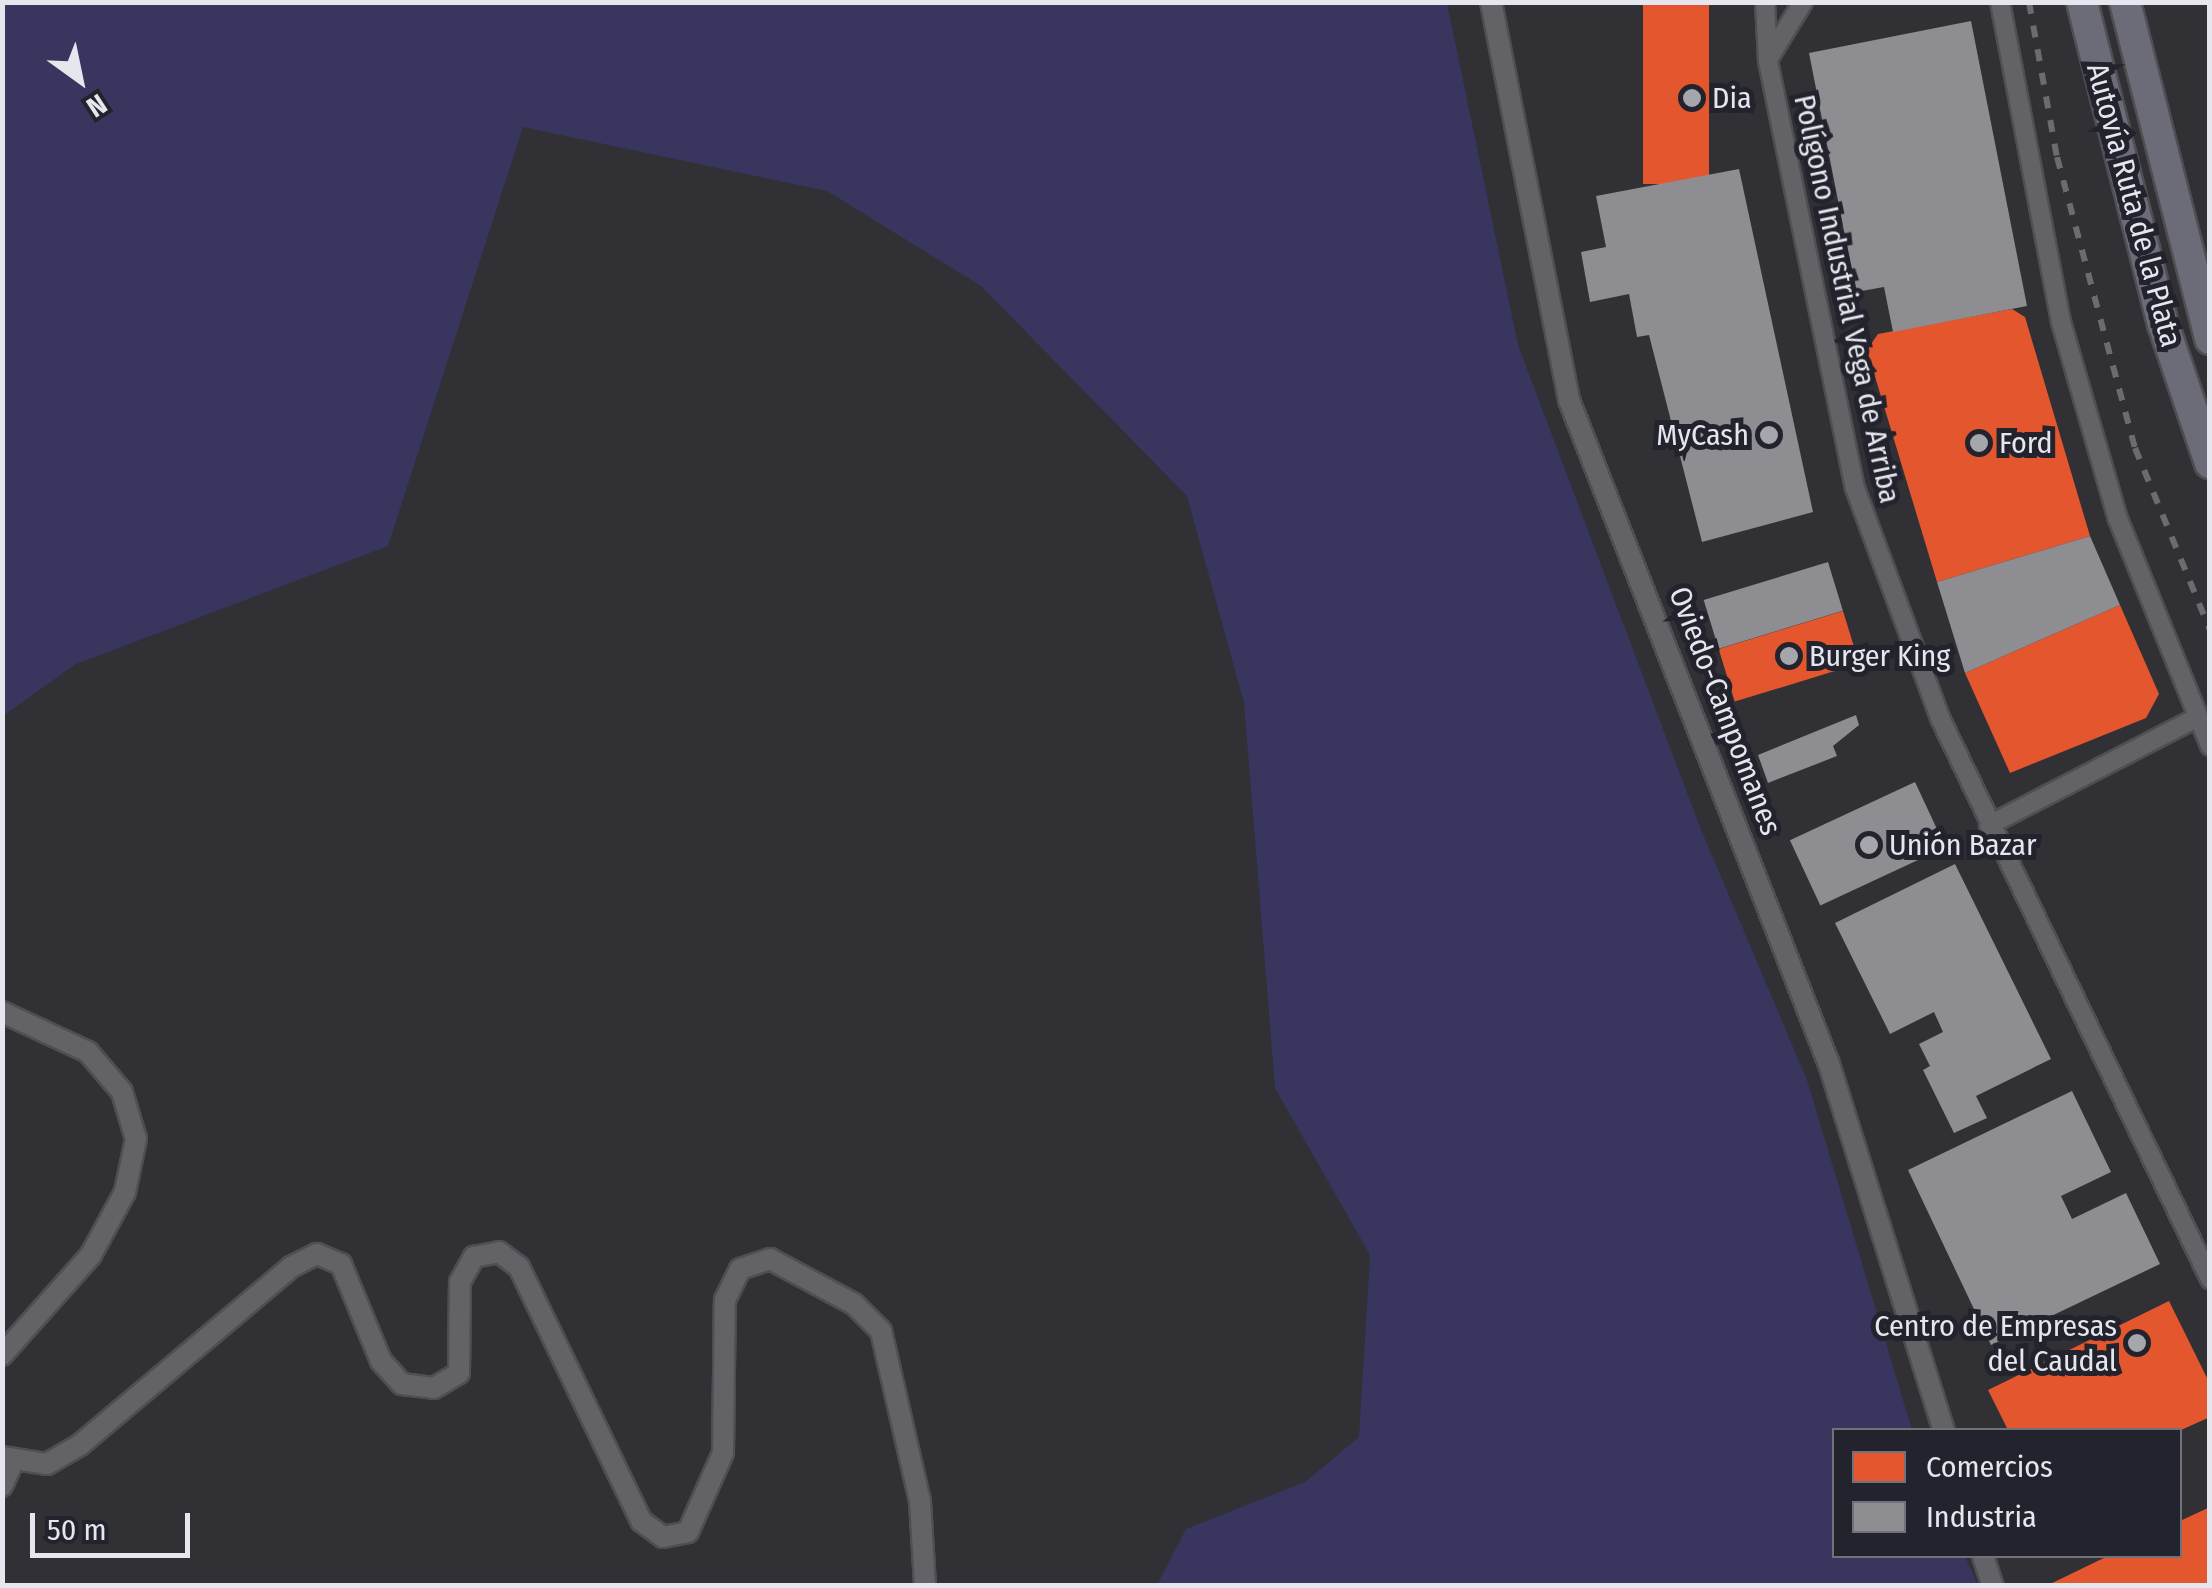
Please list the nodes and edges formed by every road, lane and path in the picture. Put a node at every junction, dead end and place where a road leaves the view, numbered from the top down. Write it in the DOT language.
graph roads {
  1 [pos="1491,2"];
  2 [pos="1764,2"];
  3 [pos="1803,2"];
  4 [pos="2082,2"];
  5 [pos="2125,2"];
  6 [pos="2000,3"];
  7 [pos="1768,61"];
  8 [pos="2210,339"];
  9 [pos="2210,462"];
  10 [pos="2196,718"];
  11 [pos="2210,746"];
  12 [pos="1989,825"];
  13 [pos="2,1012"];
  14 [pos="2210,1279"];
  15 [pos="2,1355"];
  16 [pos="1943,1428"];
  17 [pos="7,1460"];
  18 [pos="2,1486"];
  19 [pos="1985,1558"];
  20 [pos="925,1586"];
  21 [pos="1993,1586"];
  1 -- 16 [label="street, Oviedo-Campomanes"];
  2 -- 7 [label="street, Polígono Industrial Vega de Arriba"];
  3 -- 7 [label="street, Polígono Industrial Vega de Arriba"];
  4 -- 9 [label="highway, Autovía Ruta de la Plata"];
  5 -- 8 [label="highway, Autovía Ruta de la Plata"];
  6 -- 10 [label="street"];
  7 -- 12 [label="street, Polígono Industrial Vega de Arriba"];
  10 -- 11 [label="street"];
  10 -- 12 [label="street"];
  12 -- 14 [label="street, Polígono Industrial Vega de Arriba"];
  13 -- 15 [label="street"];
  17 -- 18 [label="street"];
  17 -- 20 [label="street"];
  19 -- 21 [label="street"];
}
